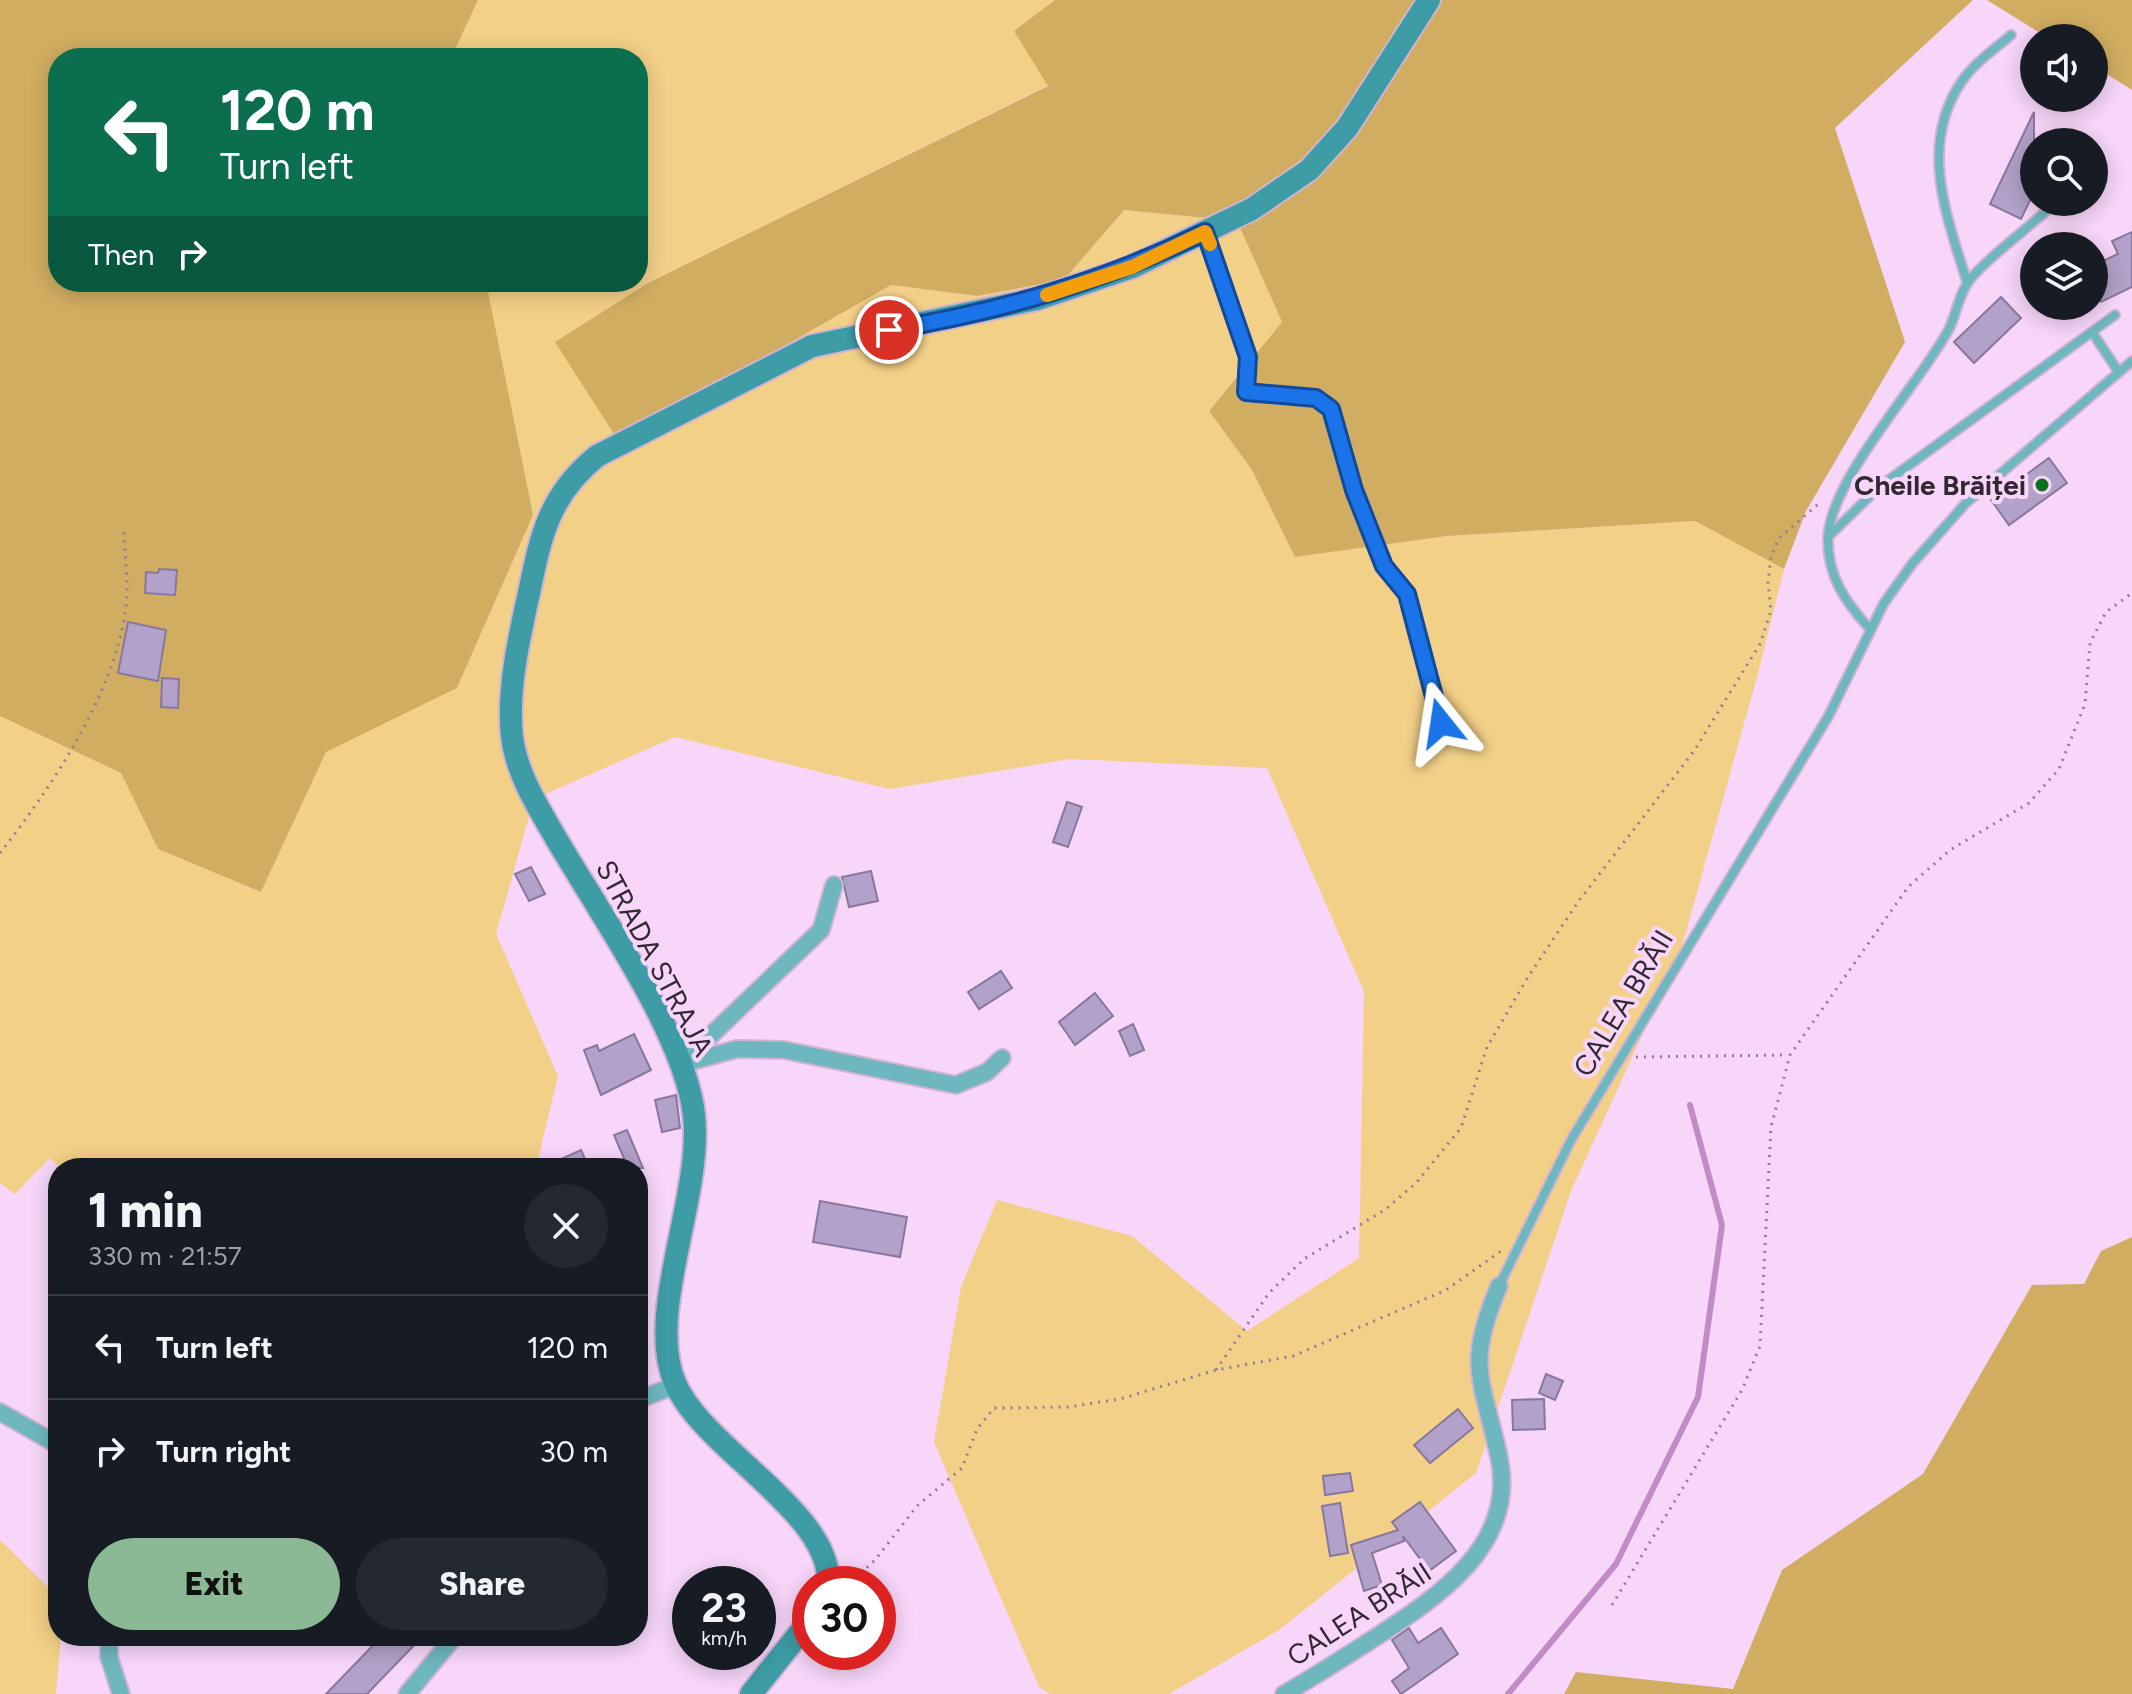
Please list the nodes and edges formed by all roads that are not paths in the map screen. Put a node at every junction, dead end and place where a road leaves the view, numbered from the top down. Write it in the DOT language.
graph roads {
  1 [pos="1429,0"];
  2 [pos="2011,35"];
  3 [pos="2040,216"];
  4 [pos="1205,232"];
  5 [pos="1967,282"];
  6 [pos="2115,315"];
  7 [pos="2092,332"];
  8 [pos="2132,361"];
  9 [pos="2118,371"];
  10 [pos="1828,538"];
  11 [pos="1870,629"];
  12 [pos="1441,723"];
  13 [pos="834,885"];
  14 [pos="1002,1058"];
  15 [pos="681,1064"];
  16 [pos="1499,1286"];
  17 [pos="676,1385"];
  18 [pos="648,1396"];
  19 [pos="0,1412"];
  20 [pos="48,1439"];
  21 [pos="827,1566"];
  22 [pos="792,1643"];
  23 [pos="109,1646"];
  24 [pos="447,1646"];
  25 [pos="121,1694"];
  26 [pos="407,1694"];
  27 [pos="751,1694"];
  28 [pos="1284,1694"];
  1 -- 4 [label="main road, STRADA STRAJA"];
  2 -- 5 [label="lane"];
  3 -- 5 [label="lane"];
  4 -- 12 [label="street"];
  4 -- 15 [label="main road, STRADA STRAJA"];
  5 -- 10 [label="lane"];
  6 -- 7 [label="lane"];
  7 -- 9 [label="lane"];
  7 -- 10 [label="lane"];
  8 -- 9 [label="lane, CALEA BRĂII"];
  9 -- 11 [label="lane, CALEA BRĂII"];
  10 -- 11 [label="lane"];
  11 -- 16 [label="lane, CALEA BRĂII"];
  13 -- 15 [label="street"];
  14 -- 15 [label="street"];
  15 -- 17 [label="main road, STRADA STRAJA"];
  16 -- 28 [label="street, CALEA BRĂII"];
  17 -- 18 [label="street"];
  17 -- 21 [label="main road, STRADA STRAJA"];
  19 -- 20 [label="street"];
  22 -- 27 [label="main road"];
  23 -- 25 [label="street"];
  24 -- 26 [label="street"];
}
